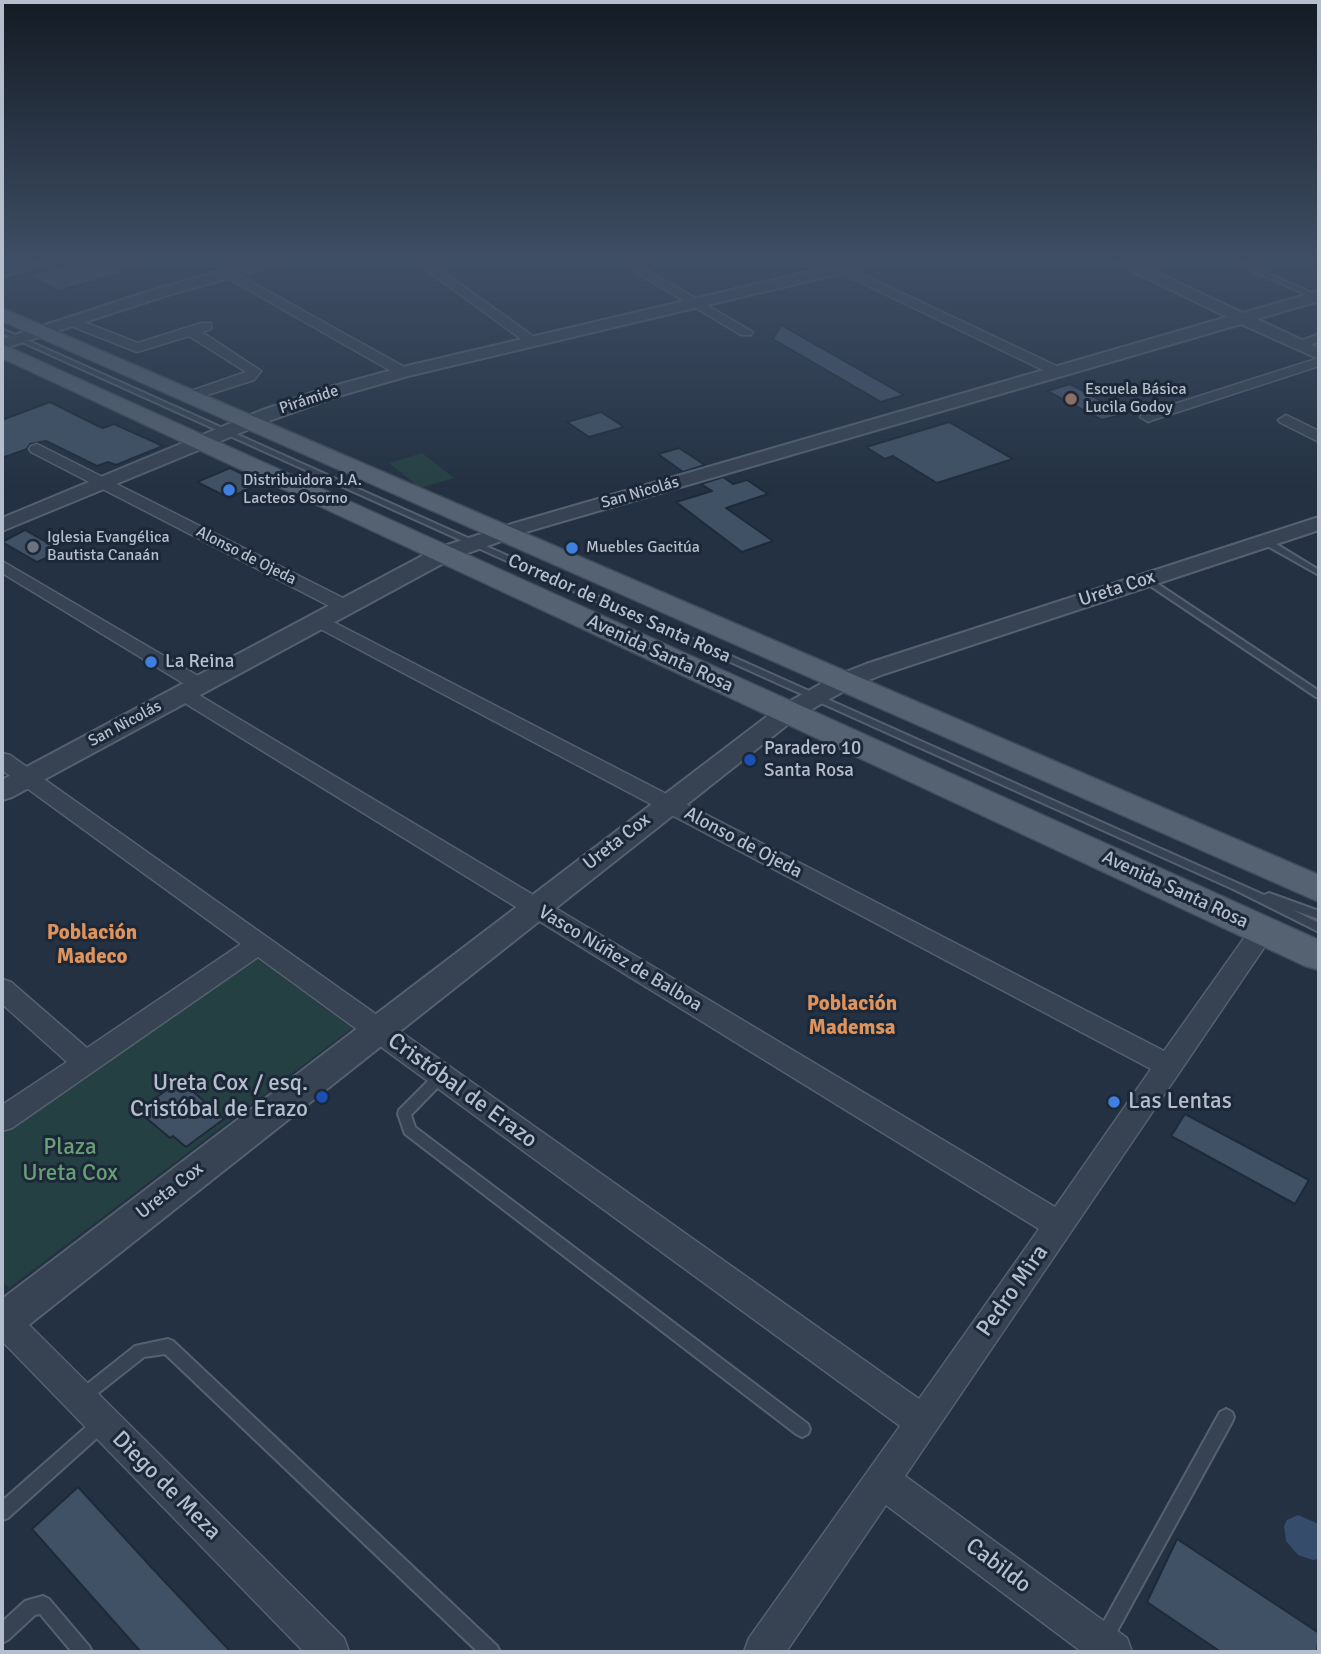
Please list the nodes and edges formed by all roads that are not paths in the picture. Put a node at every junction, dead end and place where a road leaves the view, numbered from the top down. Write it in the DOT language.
graph roads {
  1 [pos="57,338"];
  2 [pos="113,338"];
  3 [pos="168,338"];
  4 [pos="202,338"];
  5 [pos="343,338"];
  6 [pos="529,338"];
  7 [pos="545,338"];
  8 [pos="987,338"];
  9 [pos="1173,338"];
  10 [pos="1285,338"];
  11 [pos="1319,338"];
  12 [pos="6,341"];
  13 [pos="533,341"];
  14 [pos="1298,344"];
  15 [pos="1319,354"];
  16 [pos="1319,362"];
  17 [pos="403,372"];
  18 [pos="1058,372"];
  19 [pos="190,396"];
  20 [pos="1148,417"];
  21 [pos="1286,420"];
  22 [pos="249,422"];
  23 [pos="225,432"];
  24 [pos="1319,437"];
  25 [pos="200,442"];
  26 [pos="37,449"];
  27 [pos="103,482"];
  28 [pos="1319,523"];
  29 [pos="2,525"];
  30 [pos="502,533"];
  31 [pos="1265,541"];
  32 [pos="472,543"];
  33 [pos="443,554"];
  34 [pos="2,566"];
  35 [pos="1319,573"];
  36 [pos="1146,579"];
  37 [pos="344,606"];
  38 [pos="318,620"];
  39 [pos="190,689"];
  40 [pos="1319,695"];
  41 [pos="814,697"];
  42 [pos="2,760"];
  43 [pos="26,778"];
  44 [pos="2,791"];
  45 [pos="667,803"];
  46 [pos="1237,886"];
  47 [pos="1319,889"];
  48 [pos="534,907"];
  49 [pos="1319,915"];
  50 [pos="1319,928"];
  51 [pos="1262,930"];
  52 [pos="258,944"];
  53 [pos="1319,956"];
  54 [pos="2,989"];
  55 [pos="377,1029"];
  56 [pos="86,1063"];
  57 [pos="1169,1066"];
  58 [pos="441,1076"];
  59 [pos="2,1120"];
  60 [pos="1059,1225"];
  61 [pos="2,1321"];
  62 [pos="91,1410"];
  63 [pos="1226,1417"];
  64 [pos="923,1422"];
  65 [pos="802,1429"];
  66 [pos="882,1480"];
  67 [pos="2,1512"];
  68 [pos="2,1634"];
  69 [pos="1107,1648"];
  70 [pos="83,1652"];
  71 [pos="330,1652"];
  72 [pos="491,1652"];
  73 [pos="763,1652"];
  1 -- 19 [label="main road, Avenida Santa Rosa"];
  2 -- 3 [label="street"];
  4 -- 19 [label="street"];
  5 -- 17 [label="street"];
  6 -- 13 [label="street"];
  7 -- 13 [label="street, Pirámide"];
  8 -- 18 [label="street"];
  9 -- 18 [label="street, San Nicolás"];
  10 -- 14 [label="street"];
  11 -- 14 [label="street"];
  12 -- 23 [label="lane, Corredor de Buses Santa Rosa"];
  12 -- 25 [label="main road, Avenida Santa Rosa"];
  13 -- 17 [label="street, Pirámide"];
  14 -- 15 [label="street"];
  16 -- 20 [label="street"];
  17 -- 22 [label="street, Pirámide"];
  18 -- 30 [label="street, San Nicolás"];
  19 -- 22 [label="main road, Avenida Santa Rosa"];
  21 -- 24 [label="street"];
  22 -- 23 [label="street, Pirámide"];
  22 -- 30 [label="main road, Avenida Santa Rosa"];
  23 -- 25 [label="street, Pirámide"];
  23 -- 32 [label="lane, Corredor de Buses Santa Rosa"];
  25 -- 27 [label="street, Pirámide"];
  25 -- 33 [label="main road, Avenida Santa Rosa"];
  26 -- 27 [label="street, Alonso de Ojeda"];
  27 -- 29 [label="street, Pirámide"];
  27 -- 37 [label="street, Alonso de Ojeda"];
  28 -- 31 [label="street, Ureta Cox"];
  30 -- 32 [label="street, San Nicolás"];
  30 -- 41 [label="main road, Avenida Santa Rosa"];
  31 -- 35 [label="lane"];
  31 -- 36 [label="street, Ureta Cox"];
  32 -- 33 [label="street, San Nicolás"];
  32 -- 41 [label="lane, Corredor de Buses Santa Rosa"];
  33 -- 37 [label="street, San Nicolás"];
  33 -- 41 [label="main road, Avenida Santa Rosa"];
  34 -- 39 [label="street, Vasco Núñez de Balboa"];
  36 -- 40 [label="lane"];
  36 -- 41 [label="street, Ureta Cox"];
  37 -- 38 [label="street, San Nicolás"];
  38 -- 39 [label="street, San Nicolás"];
  38 -- 45 [label="street, Alonso de Ojeda"];
  39 -- 43 [label="street, San Nicolás"];
  39 -- 48 [label="street, Vasco Núñez de Balboa"];
  41 -- 45 [label="street, Ureta Cox"];
  41 -- 46 [label="lane, Corredor de Buses Santa Rosa"];
  41 -- 47 [label="main road, Avenida Santa Rosa"];
  41 -- 51 [label="main road, Avenida Santa Rosa"];
  42 -- 43 [label="street, Cristóbal de Erazo"];
  43 -- 44 [label="street, San Nicolás"];
  43 -- 52 [label="street, Cristóbal de Erazo"];
  45 -- 48 [label="street, Ureta Cox"];
  45 -- 57 [label="street, Alonso de Ojeda"];
  46 -- 49 [label="lane, Corredor de Buses Santa Rosa"];
  46 -- 50 [label="lane, Corredor de Buses Santa Rosa"];
  48 -- 55 [label="street, Ureta Cox"];
  48 -- 60 [label="street, Vasco Núñez de Balboa"];
  51 -- 53 [label="main road, Avenida Santa Rosa"];
  51 -- 57 [label="street, Pedro Mira"];
  52 -- 55 [label="street, Cristóbal de Erazo"];
  52 -- 56 [label="street"];
  54 -- 56 [label="street"];
  55 -- 58 [label="street, Cristóbal de Erazo"];
  55 -- 61 [label="street, Ureta Cox"];
  56 -- 59 [label="street"];
  57 -- 60 [label="street, Pedro Mira"];
  58 -- 64 [label="street, Cristóbal de Erazo"];
  58 -- 65 [label="lane"];
  60 -- 64 [label="street, Pedro Mira"];
  61 -- 62 [label="street, Diego de Meza"];
  62 -- 67 [label="lane"];
  62 -- 71 [label="street, Diego de Meza"];
  62 -- 72 [label="lane"];
  63 -- 69 [label="lane"];
  64 -- 66 [label="street, Pedro Mira"];
  66 -- 69 [label="street, Cabildo"];
  66 -- 73 [label="street, Pedro Mira"];
  68 -- 70 [label="lane"];
}
